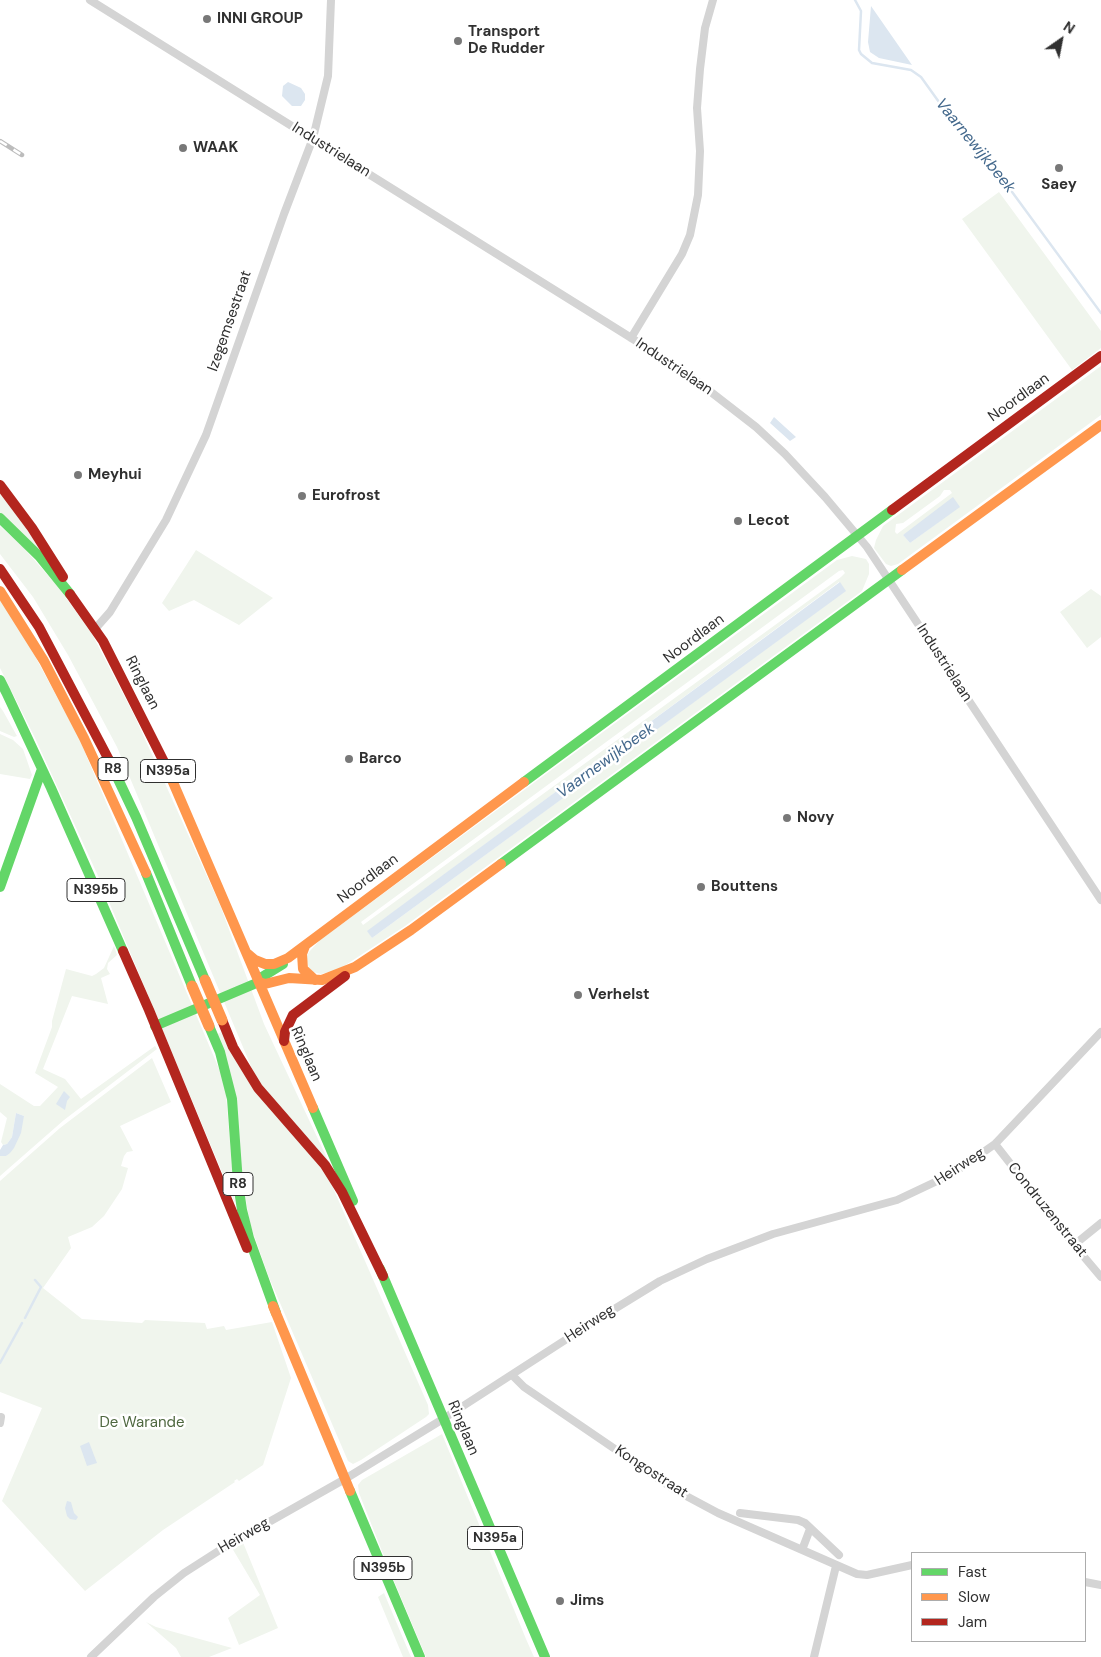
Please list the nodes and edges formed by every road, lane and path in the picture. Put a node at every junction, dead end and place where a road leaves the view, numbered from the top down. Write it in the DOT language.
graph roads {
  1 [pos="90,0"];
  2 [pos="331,0"];
  3 [pos="713,0"];
  4 [pos="313,138"];
  5 [pos="631,338"];
  6 [pos="1101,356"];
  7 [pos="1101,425"];
  8 [pos="0,485"];
  9 [pos="0,518"];
  10 [pos="858,535"];
  11 [pos="0,568"];
  12 [pos="889,581"];
  13 [pos="0,591"];
  14 [pos="70,594"];
  15 [pos="95,629"];
  16 [pos="0,680"];
  17 [pos="2,690"];
  18 [pos="42,769"];
  19 [pos="51,788"];
  20 [pos="31,796"];
  21 [pos="0,886"];
  22 [pos="1101,900"];
  23 [pos="305,946"];
  24 [pos="248,954"];
  25 [pos="288,958"];
  26 [pos="355,967"];
  27 [pos="315,980"];
  28 [pos="260,982"];
  29 [pos="155,1026"];
  30 [pos="1101,1032"];
  31 [pos="284,1042"];
  32 [pos="994,1144"];
  33 [pos="1101,1223"];
  34 [pos="1074,1245"];
  35 [pos="383,1276"];
  36 [pos="1101,1277"];
  37 [pos="276,1313"];
  38 [pos="512,1375"];
  39 [pos="443,1419"];
  40 [pos="345,1479"];
  41 [pos="740,1513"];
  42 [pos="810,1529"];
  43 [pos="802,1550"];
  44 [pos="839,1555"];
  45 [pos="911,1565"];
  46 [pos="836,1566"];
  47 [pos="1086,1582"];
  48 [pos="1101,1585"];
  49 [pos="91,1657"];
  50 [pos="420,1657"];
  51 [pos="544,1657"];
  52 [pos="814,1657"];
  1 -- 4 [label="street, Industrielaan"];
  2 -- 4 [label="street, Izegemsestraat"];
  3 -- 5 [label="street"];
  4 -- 5 [label="street, Industrielaan"];
  4 -- 15 [label="street, Izegemsestraat"];
  5 -- 10 [label="street, Industrielaan"];
  6 -- 10 [label="main road, Noordlaan"];
  7 -- 12 [label="main road, Noordlaan"];
  8 -- 14 [label="main road, Ringlaan / N395a"];
  9 -- 14 [label="main road"];
  10 -- 12 [label="street, Industrielaan"];
  10 -- 23 [label="main road, Noordlaan"];
  11 -- 35 [label="main road, R8, bridge"];
  12 -- 22 [label="street, Industrielaan"];
  12 -- 26 [label="main road, Noordlaan"];
  13 -- 37 [label="main road, R8, bridge"];
  14 -- 15 [label="main road, Ringlaan / N395a"];
  15 -- 24 [label="main road, Ringlaan / N395a"];
  16 -- 17 [label="main road"];
  17 -- 18 [label="main road, N395b"];
  18 -- 19 [label="main road, N395b"];
  18 -- 20 [label="main road"];
  19 -- 20 [label="main road"];
  19 -- 29 [label="main road, N395b"];
  20 -- 21 [label="main road"];
  23 -- 25 [label="main road, Noordlaan"];
  23 -- 27 [label="main road"];
  24 -- 25 [label="main road, Noordlaan"];
  24 -- 28 [label="main road, Ringlaan / N395a"];
  25 -- 28 [label="main road, Noordlaan"];
  26 -- 27 [label="main road, Noordlaan"];
  26 -- 31 [label="main road, Noordlaan"];
  27 -- 28 [label="main road, Noordlaan"];
  28 -- 29 [label="main road, Noordlaan"];
  28 -- 31 [label="main road, Ringlaan / N395a"];
  29 -- 37 [label="main road, N395b"];
  30 -- 32 [label="street, Heirweg"];
  31 -- 35 [label="main road, Ringlaan / N395a"];
  32 -- 34 [label="street, Condruzenstraat"];
  32 -- 38 [label="street, Heirweg"];
  33 -- 34 [label="street"];
  34 -- 36 [label="street, Condruzenstraat"];
  35 -- 39 [label="main road, Ringlaan / N395a"];
  37 -- 40 [label="main road, N395b"];
  38 -- 39 [label="street, Heirweg"];
  38 -- 43 [label="street, Kongostraat"];
  39 -- 40 [label="street, Heirweg"];
  39 -- 51 [label="main road, Ringlaan / N395a"];
  40 -- 49 [label="street, Heirweg"];
  40 -- 50 [label="main road, N395b"];
  41 -- 42 [label="street"];
  42 -- 43 [label="street"];
  42 -- 44 [label="street"];
  43 -- 46 [label="street, Kongostraat"];
  45 -- 46 [label="street, Kongostraat"];
  46 -- 52 [label="street"];
  47 -- 48 [label="street"];
}
